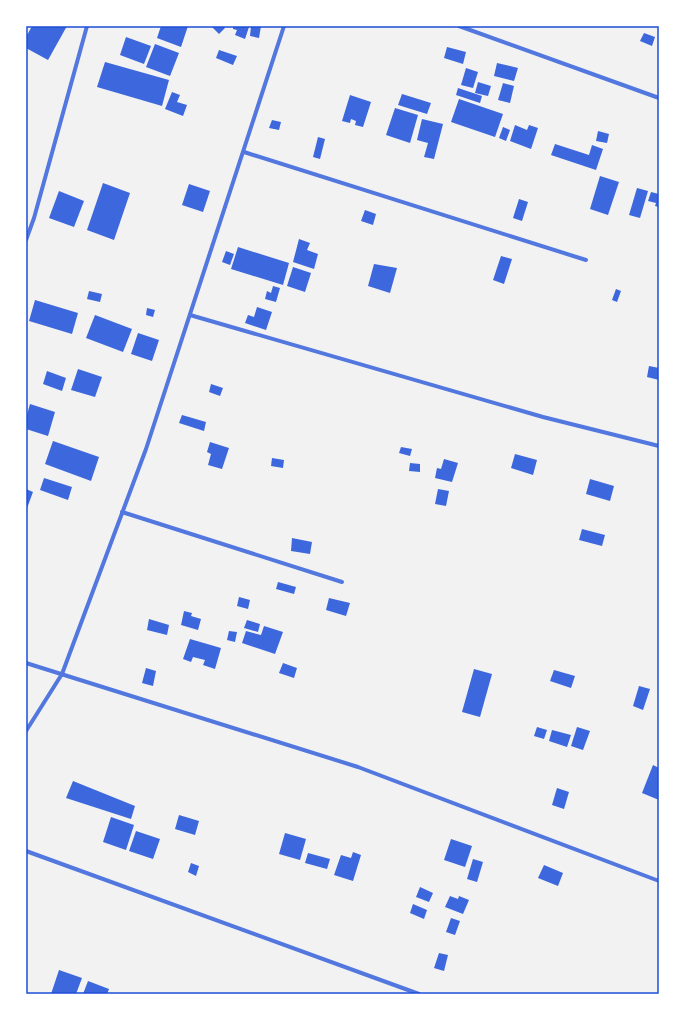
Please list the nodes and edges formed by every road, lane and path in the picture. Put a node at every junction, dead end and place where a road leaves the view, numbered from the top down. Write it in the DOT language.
graph roads {
  1 [pos="87,26"];
  2 [pos="284,26"];
  3 [pos="459,26"];
  4 [pos="659,98"];
  5 [pos="244,152"];
  6 [pos="26,240"];
  7 [pos="586,260"];
  8 [pos="190,316"];
  9 [pos="659,446"];
  10 [pos="122,512"];
  11 [pos="342,582"];
  12 [pos="26,663"];
  13 [pos="62,674"];
  14 [pos="26,730"];
  15 [pos="26,851"];
  16 [pos="659,881"];
  17 [pos="419,994"];
  1 -- 6 [label="street"];
  2 -- 5 [label="street"];
  3 -- 4 [label="street"];
  5 -- 7 [label="street"];
  5 -- 8 [label="street"];
  8 -- 9 [label="street"];
  8 -- 10 [label="street"];
  10 -- 11 [label="street"];
  10 -- 13 [label="street"];
  12 -- 13 [label="street"];
  13 -- 14 [label="street"];
  13 -- 16 [label="street"];
  15 -- 17 [label="street"];
}
